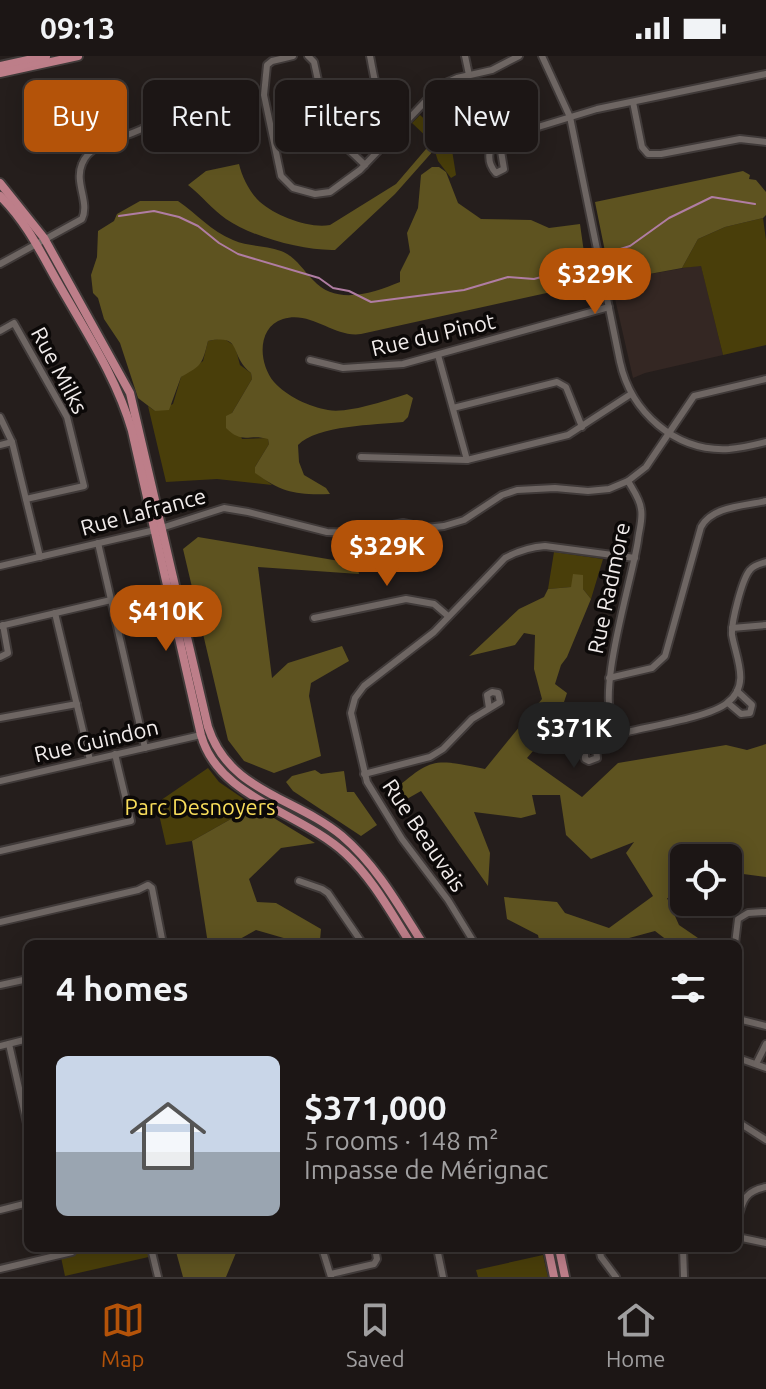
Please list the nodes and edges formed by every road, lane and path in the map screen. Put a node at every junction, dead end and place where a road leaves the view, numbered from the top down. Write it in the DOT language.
graph roads {
  1 [pos="46,56"];
  2 [pos="78,56"];
  3 [pos="293,56"];
  4 [pos="308,56"];
  5 [pos="370,56"];
  6 [pos="465,56"];
  7 [pos="519,56"];
  8 [pos="542,56"];
  9 [pos="35,60"];
  10 [pos="0,66"];
  11 [pos="0,73"];
  12 [pos="766,74"];
  13 [pos="469,75"];
  14 [pos="376,80"];
  15 [pos="633,102"];
  16 [pos="409,117"];
  17 [pos="570,117"];
  18 [pos="538,127"];
  19 [pos="143,128"];
  20 [pos="502,138"];
  21 [pos="766,142"];
  22 [pos="377,152"];
  23 [pos="365,165"];
  24 [pos="0,183"];
  25 [pos="0,196"];
  26 [pos="40,241"];
  27 [pos="0,264"];
  28 [pos="609,307"];
  29 [pos="0,331"];
  30 [pos="438,355"];
  31 [pos="310,360"];
  32 [pos="766,379"];
  33 [pos="631,394"];
  34 [pos="453,408"];
  35 [pos="0,417"];
  36 [pos="582,427"];
  37 [pos="669,434"];
  38 [pos="12,442"];
  39 [pos="766,442"];
  40 [pos="0,445"];
  41 [pos="361,457"];
  42 [pos="467,460"];
  43 [pos="628,481"];
  44 [pos="26,499"];
  45 [pos="766,501"];
  46 [pos="159,529"];
  47 [pos="98,543"];
  48 [pos="40,557"];
  49 [pos="635,558"];
  50 [pos="766,562"];
  51 [pos="0,566"];
  52 [pos="111,600"];
  53 [pos="55,613"];
  54 [pos="448,616"];
  55 [pos="314,618"];
  56 [pos="766,625"];
  57 [pos="1,626"];
  58 [pos="732,628"];
  59 [pos="0,657"];
  60 [pos="609,678"];
  61 [pos="737,691"];
  62 [pos="728,703"];
  63 [pos="77,704"];
  64 [pos="489,708"];
  65 [pos="0,718"];
  66 [pos="615,730"];
  67 [pos="201,735"];
  68 [pos="145,748"];
  69 [pos="596,748"];
  70 [pos="115,754"];
  71 [pos="90,760"];
  72 [pos="364,774"];
  73 [pos="0,781"];
  74 [pos="0,851"];
  75 [pos="299,881"];
  76 [pos="766,912"];
  77 [pos="0,922"];
  78 [pos="162,940"];
  79 [pos="360,940"];
  80 [pos="408,940"];
  81 [pos="420,940"];
  82 [pos="472,940"];
  83 [pos="735,940"];
  84 [pos="24,980"];
  85 [pos="0,985"];
  86 [pos="742,1020"];
  87 [pos="766,1026"];
  88 [pos="24,1040"];
  89 [pos="9,1044"];
  90 [pos="766,1044"];
  91 [pos="0,1046"];
  92 [pos="742,1059"];
  93 [pos="756,1064"];
  94 [pos="766,1068"];
  95 [pos="24,1110"];
  96 [pos="742,1125"];
  97 [pos="766,1140"];
  98 [pos="766,1187"];
  99 [pos="24,1204"];
  100 [pos="742,1206"];
  101 [pos="0,1210"];
  102 [pos="742,1238"];
  103 [pos="766,1243"];
  104 [pos="72,1252"];
  105 [pos="152,1252"];
  106 [pos="323,1252"];
  107 [pos="376,1252"];
  108 [pos="438,1252"];
  109 [pos="549,1252"];
  110 [pos="560,1252"];
  111 [pos="600,1252"];
  112 [pos="683,1252"];
  113 [pos="0,1268"];
  114 [pos="331,1276"];
  115 [pos="2,1277"];
  116 [pos="158,1277"];
  117 [pos="443,1277"];
  118 [pos="554,1277"];
  119 [pos="565,1277"];
  120 [pos="616,1277"];
  121 [pos="684,1277"];
  1 -- 9 [label="main road"];
  2 -- 9 [label="main road"];
  3 -- 23 [label="street"];
  4 -- 23 [label="street"];
  5 -- 14 [label="street"];
  6 -- 13 [label="street"];
  7 -- 13 [label="street"];
  8 -- 17 [label="street"];
  9 -- 10 [label="main road"];
  9 -- 11 [label="main road"];
  12 -- 15 [label="street"];
  13 -- 16 [label="street"];
  15 -- 17 [label="street"];
  15 -- 21 [label="street"];
  17 -- 18 [label="street"];
  17 -- 28 [label="street"];
  19 -- 26 [label="street"];
  20 -- 20 [label="street"];
  22 -- 23 [label="street"];
  24 -- 26 [label="main road"];
  25 -- 26 [label="main road"];
  26 -- 27 [label="street"];
  26 -- 46 [label="main road"];
  28 -- 30 [label="street, Rue du Pinot"];
  28 -- 33 [label="street"];
  29 -- 44 [label="street, Rue Milks"];
  30 -- 31 [label="street, Rue du Pinot"];
  30 -- 34 [label="street"];
  32 -- 37 [label="street"];
  33 -- 36 [label="street"];
  33 -- 37 [label="street"];
  34 -- 36 [label="street"];
  34 -- 42 [label="street"];
  35 -- 38 [label="street"];
  36 -- 42 [label="street"];
  37 -- 39 [label="street"];
  37 -- 43 [label="street"];
  38 -- 40 [label="street"];
  38 -- 44 [label="street"];
  41 -- 42 [label="street"];
  43 -- 46 [label="street, Rue Lafrance"];
  43 -- 49 [label="street, Rue Radmore"];
  44 -- 48 [label="street"];
  45 -- 60 [label="street"];
  46 -- 47 [label="street, Rue Lafrance"];
  46 -- 67 [label="main road"];
  46 -- 81 [label="main road"];
  47 -- 48 [label="street, Rue Lafrance"];
  47 -- 52 [label="street"];
  48 -- 51 [label="street, Rue Lafrance"];
  49 -- 54 [label="street, Rue Beauvais"];
  49 -- 60 [label="street, Rue Radmore"];
  50 -- 58 [label="street"];
  52 -- 53 [label="street"];
  52 -- 68 [label="street"];
  53 -- 57 [label="street"];
  53 -- 63 [label="street"];
  54 -- 55 [label="street"];
  54 -- 72 [label="street, Rue Beauvais"];
  56 -- 58 [label="street"];
  57 -- 59 [label="street"];
  58 -- 61 [label="street"];
  60 -- 66 [label="street, Rue Radmore"];
  61 -- 62 [label="street"];
  61 -- 62 [label="street"];
  62 -- 66 [label="street"];
  63 -- 65 [label="street"];
  63 -- 71 [label="street"];
  64 -- 72 [label="street"];
  66 -- 69 [label="street"];
  67 -- 68 [label="street, Rue Guindon"];
  67 -- 80 [label="main road"];
  68 -- 70 [label="street, Rue Guindon"];
  70 -- 71 [label="street, Rue Guindon"];
  70 -- 74 [label="street"];
  71 -- 73 [label="street, Rue Guindon"];
  72 -- 82 [label="street, Rue Beauvais"];
  75 -- 79 [label="street"];
  76 -- 83 [label="street"];
  77 -- 78 [label="street"];
  84 -- 85 [label="street"];
  86 -- 87 [label="street"];
  88 -- 89 [label="street"];
  89 -- 91 [label="street"];
  89 -- 95 [label="street"];
  90 -- 93 [label="street"];
  92 -- 93 [label="street"];
  93 -- 94 [label="street"];
  96 -- 97 [label="street"];
  98 -- 100 [label="street"];
  99 -- 101 [label="street"];
  102 -- 103 [label="street"];
  104 -- 113 [label="street"];
  105 -- 116 [label="street"];
  106 -- 114 [label="street"];
  107 -- 114 [label="street"];
  108 -- 117 [label="street"];
  109 -- 118 [label="main road"];
  110 -- 119 [label="main road"];
  111 -- 120 [label="street"];
  112 -- 121 [label="street"];
  113 -- 115 [label="street"];
}
